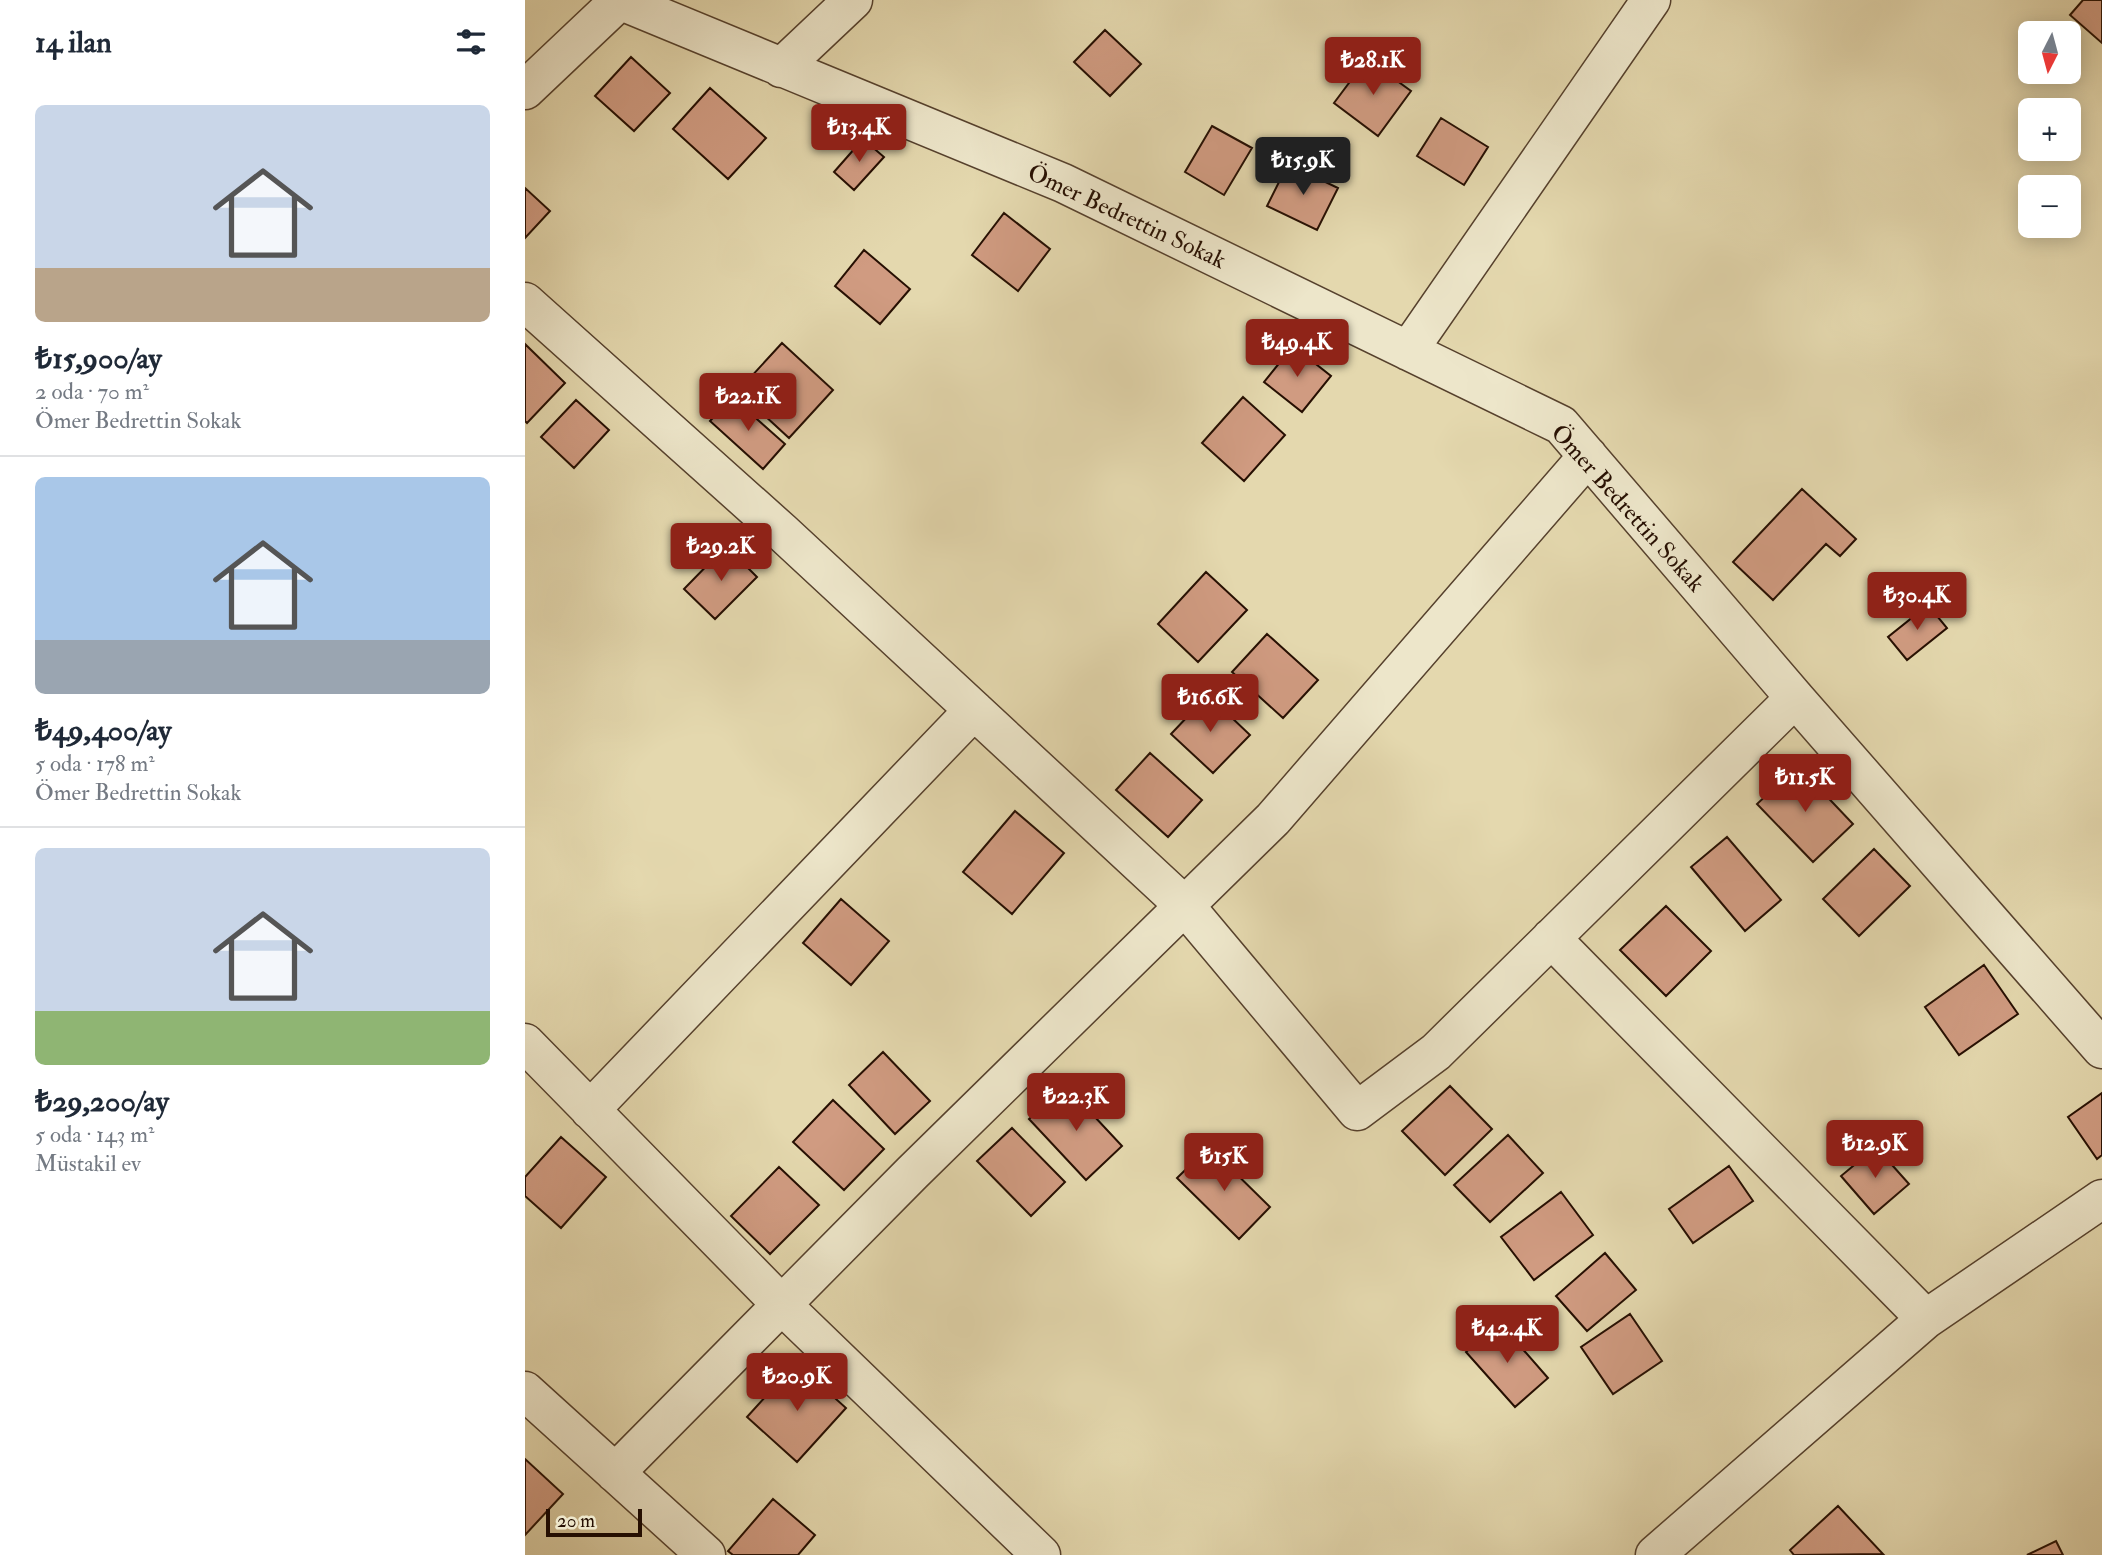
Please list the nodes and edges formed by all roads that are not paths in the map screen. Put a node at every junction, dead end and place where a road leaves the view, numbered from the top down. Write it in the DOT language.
graph roads {
  1 [pos="853,0"];
  2 [pos="1651,0"];
  3 [pos="619,1"];
  4 [pos="781,68"];
  5 [pos="525,90"];
  6 [pos="528,312"];
  7 [pos="1408,351"];
  8 [pos="1588,456"];
  9 [pos="1795,698"];
  10 [pos="974,710"];
  11 [pos="1185,906"];
  12 [pos="1551,938"];
  13 [pos="2102,1049"];
  14 [pos="532,1064"];
  15 [pos="590,1110"];
  16 [pos="2102,1199"];
  17 [pos="782,1304"];
  18 [pos="1926,1319"];
  19 [pos="525,1391"];
  20 [pos="615,1473"];
  21 [pos="706,1555"];
  22 [pos="1041,1555"];
  23 [pos="1655,1555"];
  1 -- 4 [label="street"];
  2 -- 7 [label="street"];
  3 -- 4 [label="street, Ömer Bedrettin Sokak"];
  3 -- 5 [label="street"];
  4 -- 7 [label="street, Ömer Bedrettin Sokak"];
  6 -- 10 [label="street"];
  7 -- 8 [label="street, Ömer Bedrettin Sokak"];
  8 -- 9 [label="street, Ömer Bedrettin Sokak"];
  8 -- 11 [label="street"];
  9 -- 12 [label="street"];
  9 -- 13 [label="street, Ömer Bedrettin Sokak"];
  10 -- 11 [label="street"];
  10 -- 15 [label="street"];
  11 -- 12 [label="street"];
  11 -- 17 [label="street"];
  12 -- 18 [label="street"];
  14 -- 15 [label="street"];
  15 -- 17 [label="street"];
  16 -- 18 [label="street"];
  17 -- 20 [label="street"];
  17 -- 22 [label="street"];
  18 -- 23 [label="street"];
  19 -- 20 [label="street"];
  20 -- 21 [label="street"];
}
